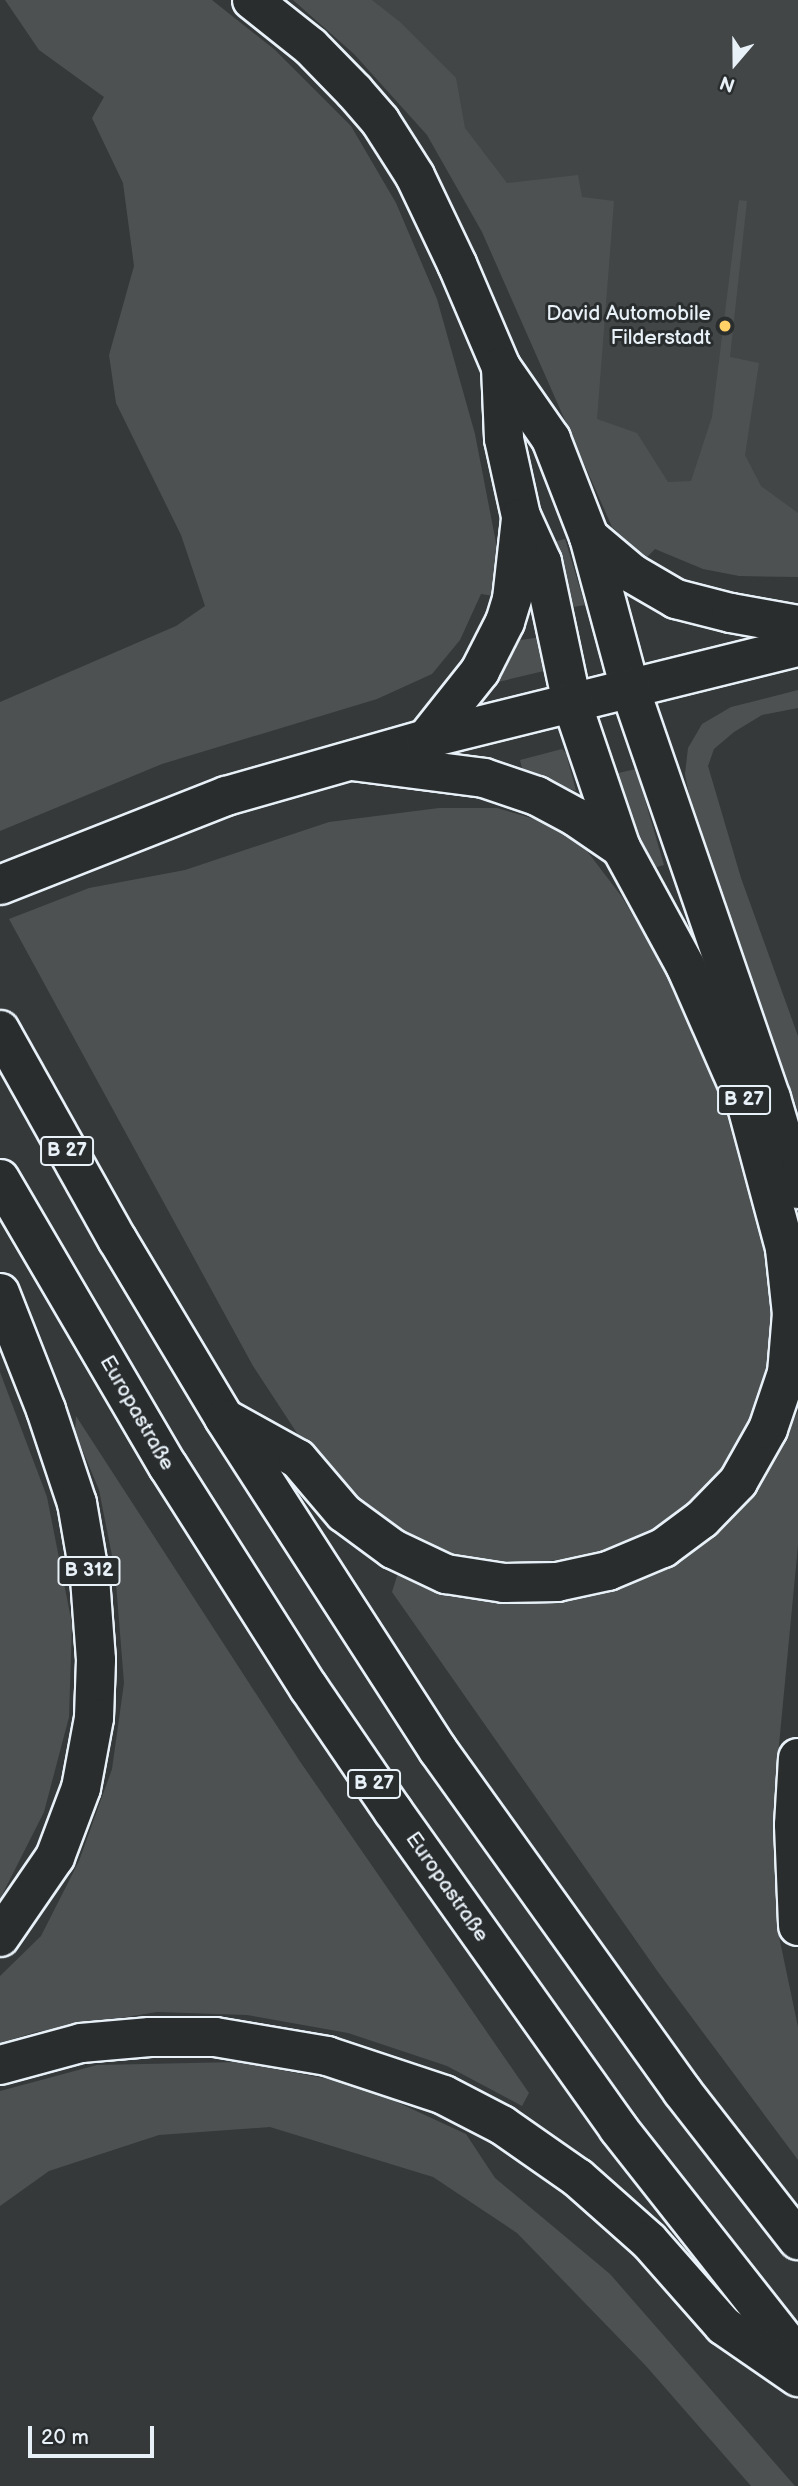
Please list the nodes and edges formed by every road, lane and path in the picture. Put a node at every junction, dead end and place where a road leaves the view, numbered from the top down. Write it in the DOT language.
graph roads {
  1 [pos="252,0"];
  2 [pos="501,367"];
  3 [pos="521,516"];
  4 [pos="589,537"];
  5 [pos="798,625"];
  6 [pos="798,647"];
  7 [pos="630,689"];
  8 [pos="572,703"];
  9 [pos="426,739"];
  10 [pos="352,761"];
  11 [pos="621,848"];
  12 [pos="0,886"];
  13 [pos="0,1030"];
  14 [pos="0,1179"];
  15 [pos="798,1189"];
  16 [pos="0,1293"];
  17 [pos="224,1418"];
  18 [pos="798,1758"];
  19 [pos="798,1926"];
  20 [pos="0,1937"];
  21 [pos="0,2065"];
  22 [pos="798,2240"];
  23 [pos="798,2357"];
  24 [pos="798,2377"];
  1 -- 2 [label="main road"];
  2 -- 3 [label="main road"];
  2 -- 4 [label="main road"];
  3 -- 8 [label="main road"];
  3 -- 9 [label="main road"];
  4 -- 5 [label="main road"];
  4 -- 7 [label="main road"];
  6 -- 7 [label="main road"];
  7 -- 8 [label="main road"];
  7 -- 15 [label="main road"];
  8 -- 9 [label="main road"];
  8 -- 11 [label="main road"];
  9 -- 10 [label="main road"];
  10 -- 11 [label="main road, B 27"];
  10 -- 12 [label="main road"];
  11 -- 17 [label="main road, B 27"];
  13 -- 17 [label="main road, B 27"];
  14 -- 23 [label="main road, Europastraße / B 27"];
  16 -- 20 [label="main road, B 312"];
  17 -- 22 [label="main road, B 27"];
  18 -- 19 [label="main road"];
  21 -- 24 [label="main road"];
}
